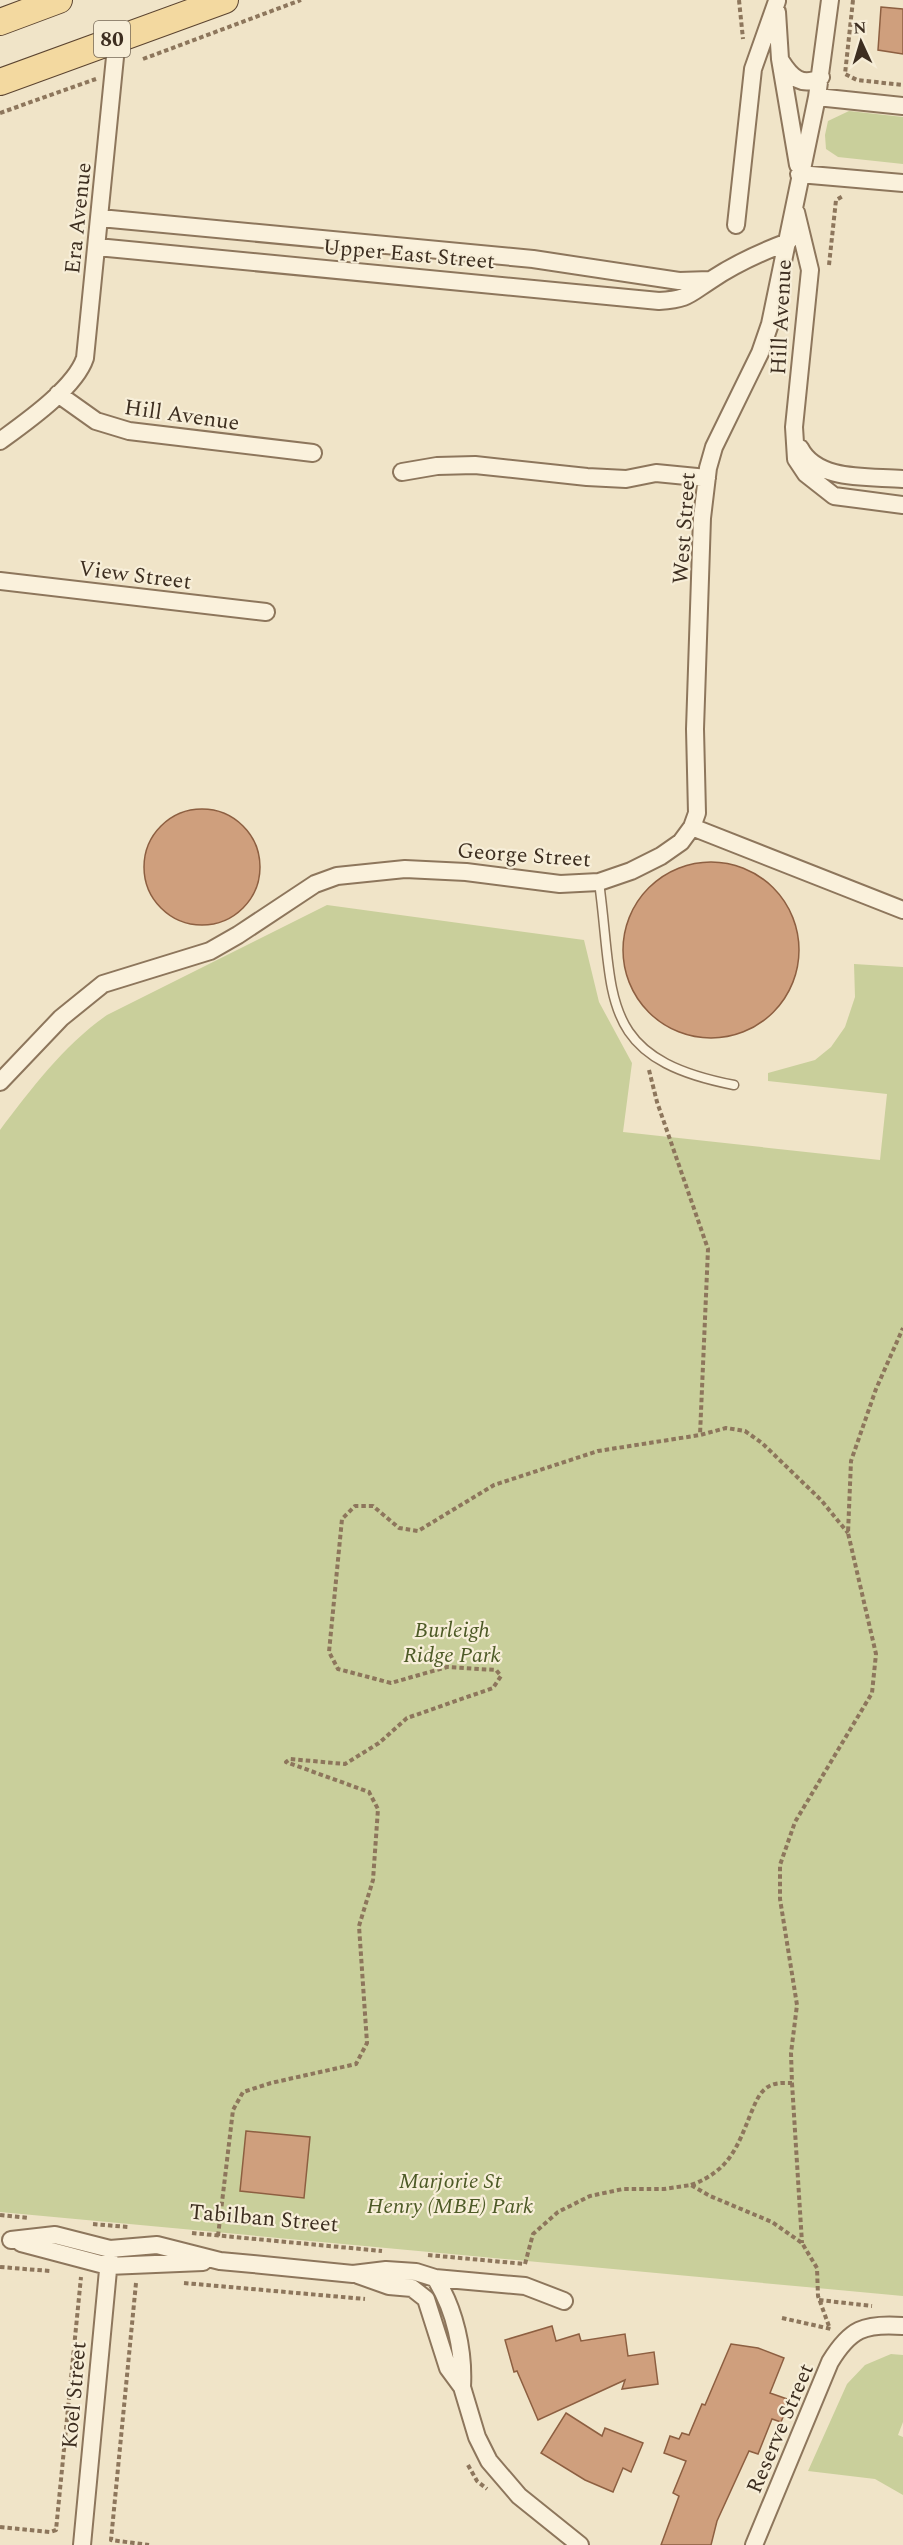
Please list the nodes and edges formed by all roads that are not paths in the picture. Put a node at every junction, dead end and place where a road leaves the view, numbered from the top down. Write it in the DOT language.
graph roads {
  1 [pos="59,0"];
  2 [pos="225,0"];
  3 [pos="830,0"];
  4 [pos="777,1"];
  5 [pos="0,22"];
  6 [pos="117,37"];
  7 [pos="780,59"];
  8 [pos="820,77"];
  9 [pos="0,82"];
  10 [pos="817,97"];
  11 [pos="903,106"];
  12 [pos="790,116"];
  13 [pos="800,174"];
  14 [pos="903,183"];
  15 [pos="796,211"];
  16 [pos="100,218"];
  17 [pos="736,225"];
  18 [pos="788,242"];
  19 [pos="97,247"];
  20 [pos="710,280"];
  21 [pos="58,394"];
  22 [pos="794,427"];
  23 [pos="0,441"];
  24 [pos="313,453"];
  25 [pos="402,472"];
  26 [pos="707,478"];
  27 [pos="903,479"];
  28 [pos="903,505"];
  29 [pos="0,580"];
  30 [pos="266,612"];
  31 [pos="692,827"];
  32 [pos="599,882"];
  33 [pos="903,910"];
  34 [pos="0,1082"];
  35 [pos="734,1085"];
  36 [pos="6,2240"];
  37 [pos="110,2249"];
  38 [pos="220,2261"];
  39 [pos="108,2266"];
  40 [pos="353,2274"];
  41 [pos="435,2278"];
  42 [pos="421,2293"];
  43 [pos="564,2301"];
  44 [pos="903,2326"];
  45 [pos="462,2387"];
  46 [pos="82,2545"];
  47 [pos="580,2545"];
  48 [pos="754,2545"];
  1 -- 5 [label="main road"];
  2 -- 6 [label="main road, 80"];
  3 -- 8 [label="street, West Street"];
  4 -- 7 [label="street, West Street"];
  4 -- 17 [label="street"];
  6 -- 9 [label="main road, 80"];
  6 -- 16 [label="street, Era Avenue"];
  7 -- 8 [label="street"];
  7 -- 12 [label="street, West Street"];
  8 -- 10 [label="street, West Street"];
  10 -- 11 [label="street"];
  10 -- 12 [label="street"];
  10 -- 13 [label="street, West Street"];
  12 -- 13 [label="street, West Street"];
  13 -- 14 [label="street"];
  13 -- 15 [label="street, West Street"];
  15 -- 18 [label="street, West Street"];
  15 -- 22 [label="street, Hill Avenue"];
  16 -- 19 [label="street, Era Avenue"];
  16 -- 20 [label="street, Upper East Street"];
  18 -- 20 [label="street, Upper East Street"];
  18 -- 26 [label="street, West Street"];
  19 -- 20 [label="street, Upper East Street"];
  19 -- 21 [label="street, Era Avenue"];
  21 -- 23 [label="street"];
  21 -- 24 [label="street, Hill Avenue"];
  22 -- 27 [label="street, Hill Avenue"];
  22 -- 28 [label="street, Hill Avenue"];
  25 -- 26 [label="street"];
  26 -- 31 [label="street, West Street"];
  29 -- 30 [label="street, View Street"];
  31 -- 32 [label="street, George Street"];
  31 -- 33 [label="street"];
  32 -- 34 [label="street, George Street"];
  32 -- 35 [label="lane"];
  36 -- 37 [label="street, Tabilban Street"];
  36 -- 39 [label="street, Tabilban Street"];
  37 -- 38 [label="street, Tabilban Street"];
  37 -- 39 [label="street, Koel Street"];
  38 -- 39 [label="street, Tabilban Street"];
  38 -- 40 [label="street, Tabilban Street"];
  39 -- 46 [label="street, Koel Street"];
  40 -- 41 [label="street, Tabilban Street"];
  40 -- 42 [label="street"];
  41 -- 42 [label="street"];
  41 -- 43 [label="street, Tabilban Street"];
  41 -- 45 [label="street"];
  42 -- 45 [label="street"];
  44 -- 48 [label="street, Reserve Street"];
  45 -- 47 [label="street"];
}
